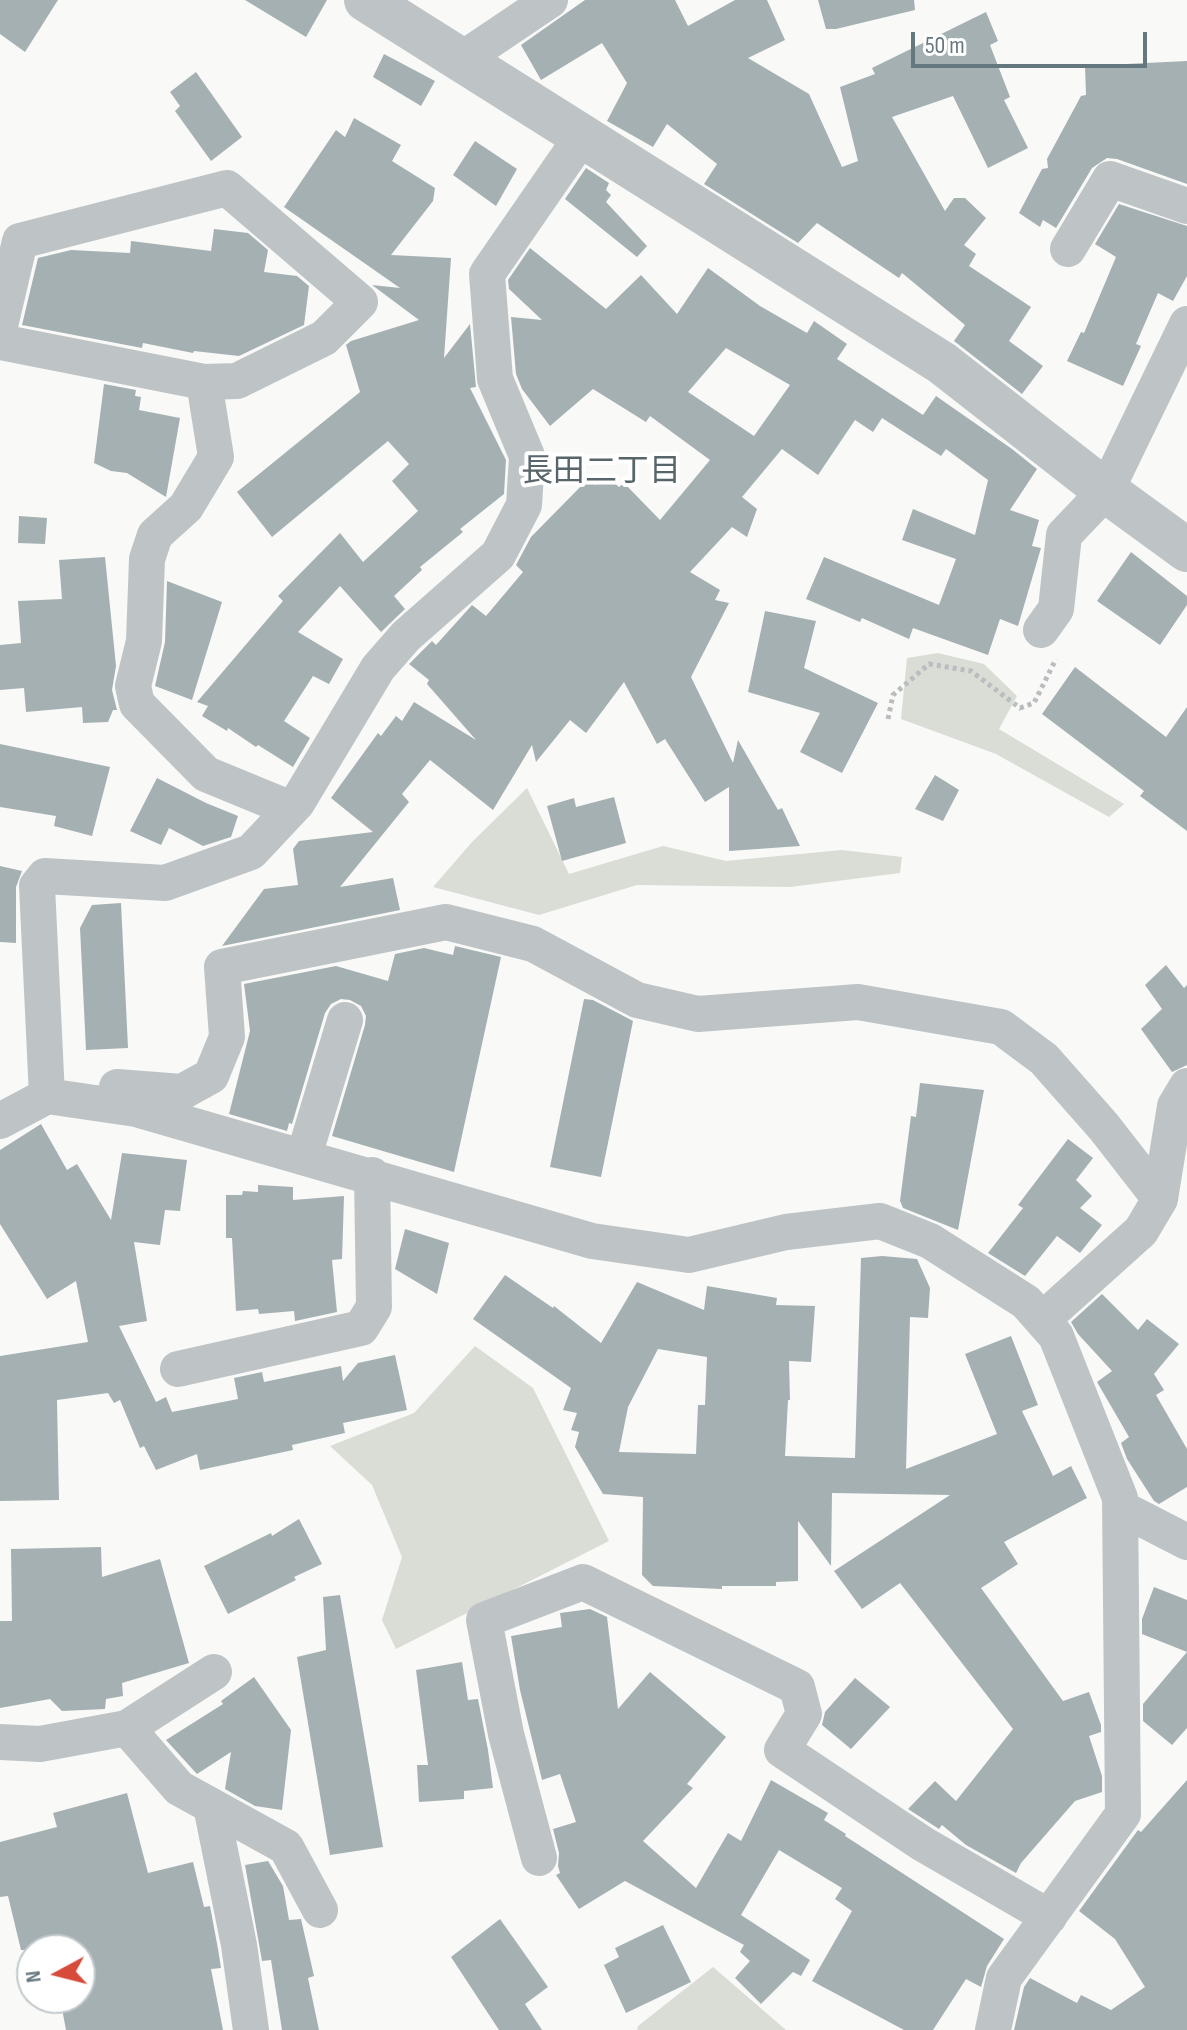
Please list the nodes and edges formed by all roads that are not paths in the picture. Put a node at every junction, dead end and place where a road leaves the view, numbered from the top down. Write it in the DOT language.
graph roads {
  1 [pos="366,0"];
  2 [pos="550,0"];
  3 [pos="461,60"];
  4 [pos="583,135"];
  5 [pos="1187,206"];
  6 [pos="1068,249"];
  7 [pos="1187,324"];
  8 [pos="0,326"];
  9 [pos="0,342"];
  10 [pos="204,382"];
  11 [pos="1106,491"];
  12 [pos="1187,550"];
  13 [pos="1041,630"];
  14 [pos="291,809"];
  15 [pos="345,1020"];
  16 [pos="1187,1086"];
  17 [pos="47,1092"];
  18 [pos="0,1121"];
  19 [pos="304,1156"];
  20 [pos="372,1175"];
  21 [pos="1160,1199"];
  22 [pos="1042,1320"];
  23 [pos="178,1369"];
  24 [pos="1121,1508"];
  25 [pos="1187,1542"];
  26 [pos="214,1672"];
  27 [pos="127,1728"];
  28 [pos="0,1742"];
  29 [pos="211,1806"];
  30 [pos="539,1858"];
  31 [pos="320,1910"];
  32 [pos="1049,1917"];
  33 [pos="251,2030"];
  34 [pos="993,2030"];
  1 -- 3 [label="street"];
  2 -- 3 [label="street"];
  3 -- 4 [label="street"];
  4 -- 11 [label="street"];
  4 -- 14 [label="street"];
  5 -- 6 [label="street"];
  7 -- 11 [label="street"];
  8 -- 10 [label="street"];
  9 -- 10 [label="street"];
  10 -- 14 [label="street"];
  11 -- 12 [label="street"];
  11 -- 13 [label="street"];
  14 -- 17 [label="street"];
  15 -- 19 [label="street"];
  16 -- 21 [label="street"];
  17 -- 18 [label="street"];
  17 -- 19 [label="street"];
  17 -- 21 [label="street"];
  19 -- 20 [label="street"];
  20 -- 22 [label="street"];
  20 -- 23 [label="street"];
  21 -- 22 [label="street"];
  22 -- 24 [label="street"];
  24 -- 25 [label="street"];
  24 -- 32 [label="street"];
  26 -- 27 [label="street"];
  27 -- 28 [label="street"];
  27 -- 29 [label="street"];
  29 -- 31 [label="street"];
  29 -- 33 [label="street"];
  30 -- 32 [label="street"];
  32 -- 34 [label="street"];
}
